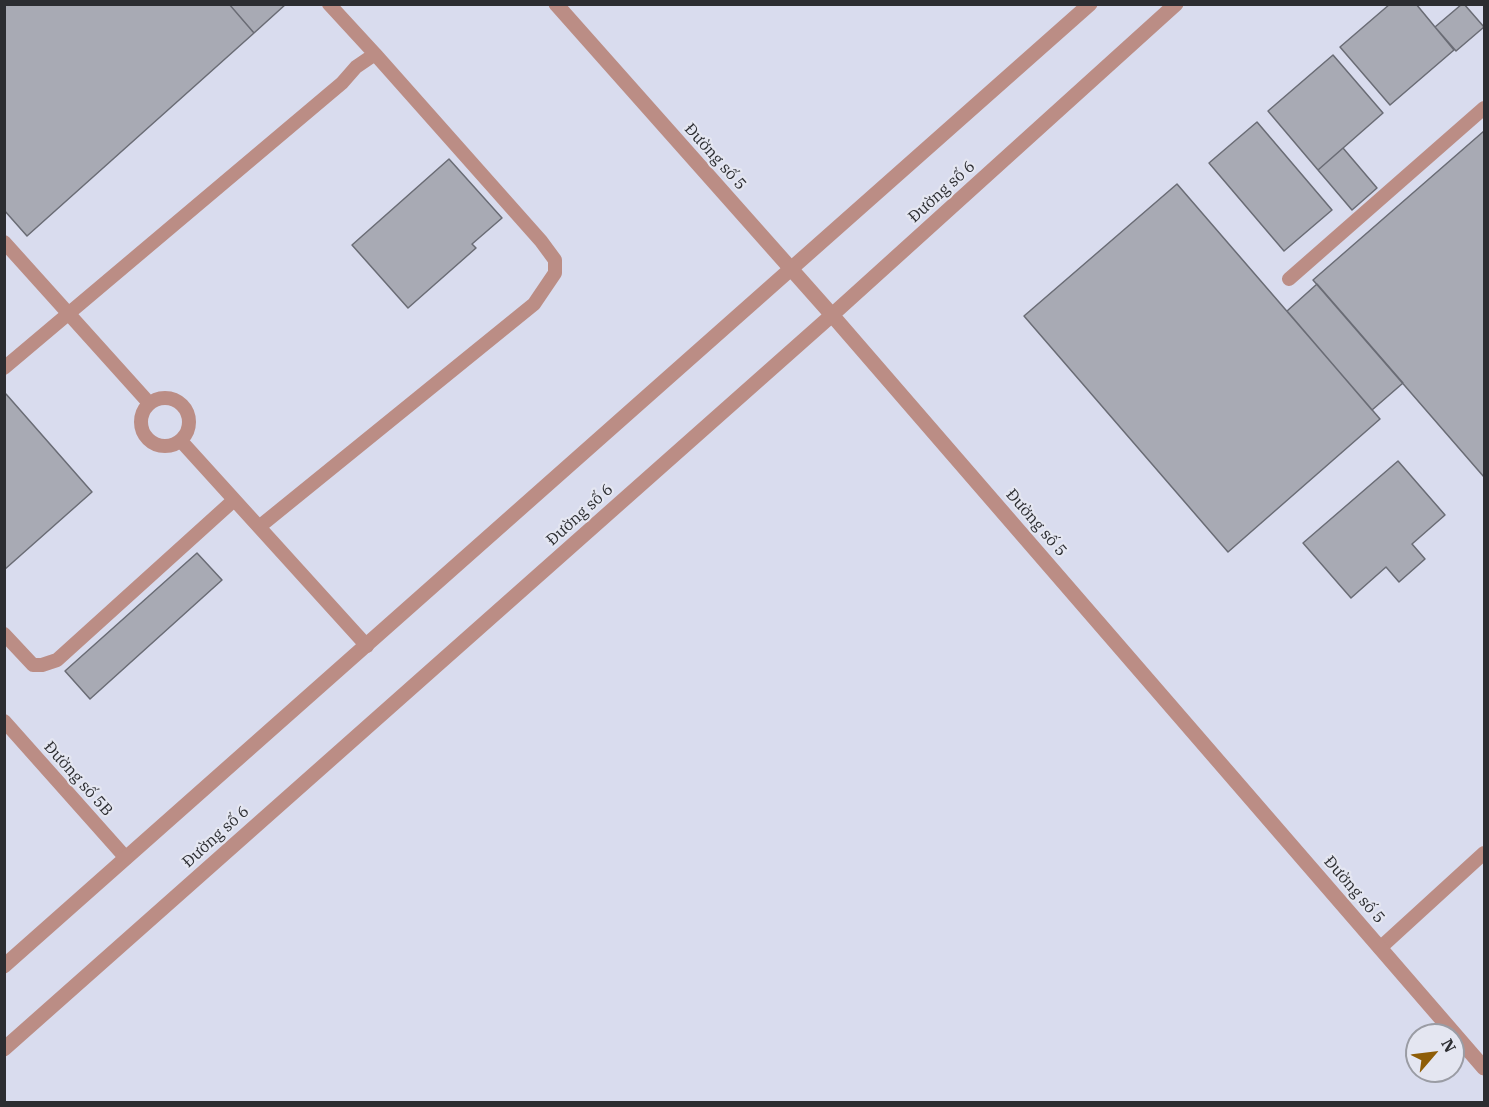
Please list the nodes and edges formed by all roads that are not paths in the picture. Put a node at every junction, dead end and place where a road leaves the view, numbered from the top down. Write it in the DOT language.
graph roads {
  1 [pos="329,4"];
  2 [pos="556,4"];
  3 [pos="1090,4"];
  4 [pos="1176,4"];
  5 [pos="375,54"];
  6 [pos="1485,108"];
  7 [pos="4,242"];
  8 [pos="789,268"];
  9 [pos="1289,279"];
  10 [pos="68,313"];
  11 [pos="832,315"];
  12 [pos="4,368"];
  13 [pos="149,404"];
  14 [pos="181,441"];
  15 [pos="234,500"];
  16 [pos="259,527"];
  17 [pos="4,634"];
  18 [pos="367,646"];
  19 [pos="4,721"];
  20 [pos="1485,852"];
  21 [pos="126,858"];
  22 [pos="1380,948"];
  23 [pos="4,966"];
  24 [pos="4,1049"];
  25 [pos="1485,1068"];
  1 -- 5 [label="lane"];
  2 -- 8 [label="street, Đường số 5"];
  3 -- 8 [label="street"];
  4 -- 11 [label="street, Đường số 6"];
  5 -- 10 [label="lane"];
  5 -- 16 [label="lane"];
  6 -- 9 [label="lane"];
  7 -- 10 [label="lane"];
  8 -- 11 [label="street, Đường số 5"];
  8 -- 18 [label="street"];
  10 -- 12 [label="lane"];
  10 -- 13 [label="lane"];
  11 -- 22 [label="street, Đường số 5"];
  11 -- 24 [label="street, Đường số 6"];
  13 -- 14 [label="lane"];
  13 -- 14 [label="lane"];
  14 -- 15 [label="lane"];
  15 -- 16 [label="lane"];
  15 -- 17 [label="lane"];
  16 -- 18 [label="lane"];
  18 -- 21 [label="street"];
  19 -- 21 [label="lane, Đường số 5B"];
  20 -- 22 [label="lane"];
  21 -- 23 [label="street"];
  22 -- 25 [label="street, Đường số 5"];
}
